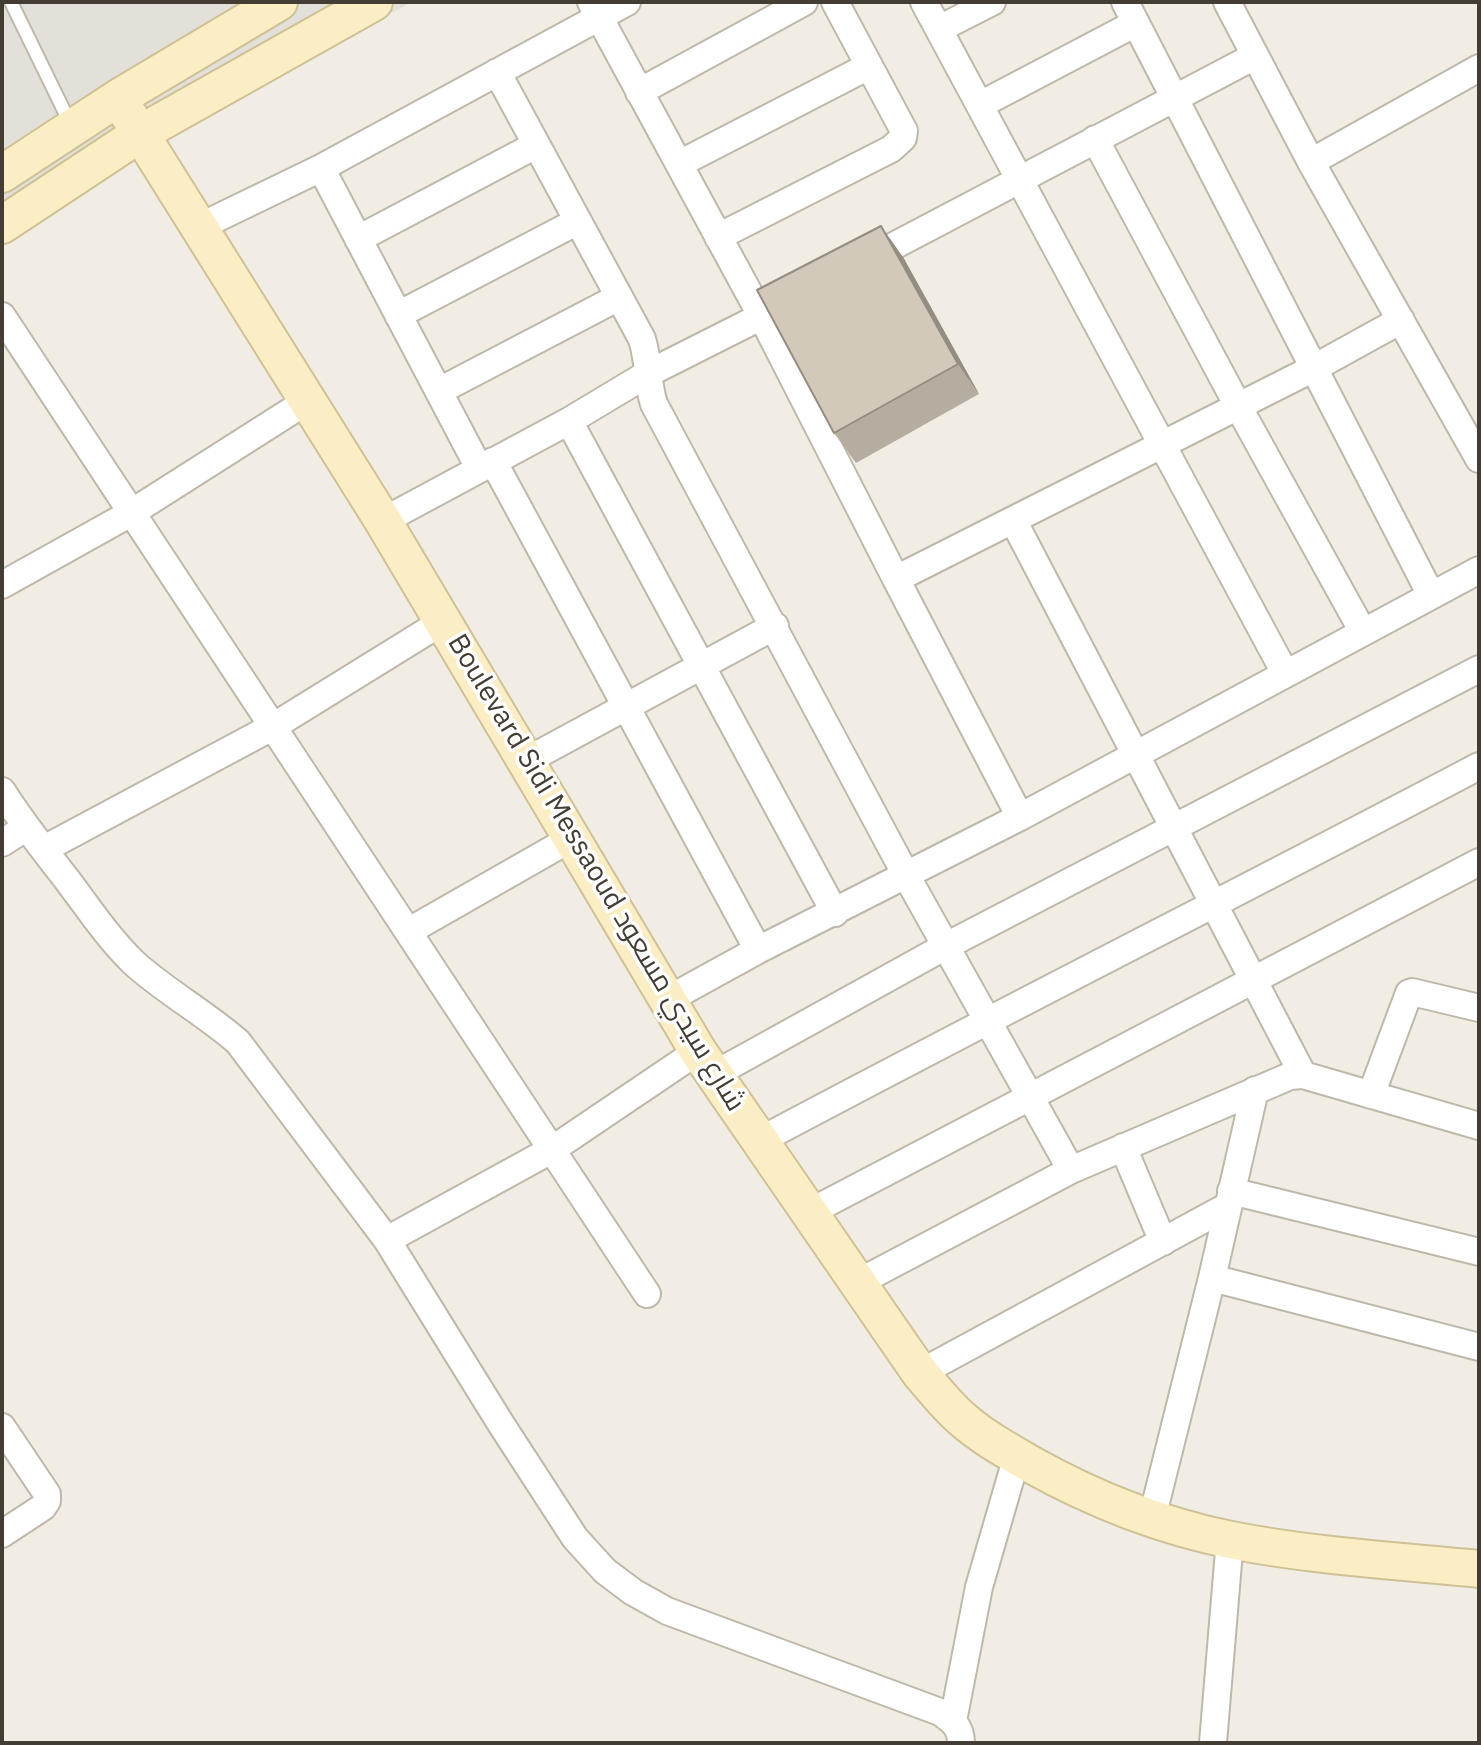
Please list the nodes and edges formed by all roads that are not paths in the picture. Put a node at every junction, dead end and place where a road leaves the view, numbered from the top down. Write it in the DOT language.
graph roads {
  1 [pos="11,2"];
  2 [pos="279,2"];
  3 [pos="374,2"];
  4 [pos="627,2"];
  5 [pos="804,2"];
  6 [pos="835,2"];
  7 [pos="924,2"];
  8 [pos="992,2"];
  9 [pos="1227,2"];
  10 [pos="595,9"];
  11 [pos="1130,13"];
  12 [pos="939,29"];
  13 [pos="1255,56"];
  14 [pos="869,66"];
  15 [pos="1479,68"];
  16 [pos="497,72"];
  17 [pos="639,92"];
  18 [pos="118,98"];
  19 [pos="1175,98"];
  20 [pos="980,105"];
  21 [pos="73,128"];
  22 [pos="141,133"];
  23 [pos="1095,139"];
  24 [pos="536,145"];
  25 [pos="1311,162"];
  26 [pos="679,164"];
  27 [pos="321,168"];
  28 [pos="2,174"];
  29 [pos="1020,178"];
  30 [pos="578,221"];
  31 [pos="2,225"];
  32 [pos="199,227"];
  33 [pos="718,237"];
  34 [pos="358,239"];
  35 [pos="843,273"];
  36 [pos="802,295"];
  37 [pos="619,297"];
  38 [pos="398,315"];
  39 [pos="762,317"];
  40 [pos="1401,320"];
  41 [pos="5,327"];
  42 [pos="1314,368"];
  43 [pos="649,373"];
  44 [pos="439,391"];
  45 [pos="307,401"];
  46 [pos="1238,406"];
  47 [pos="569,421"];
  48 [pos="1163,444"];
  49 [pos="1479,459"];
  50 [pos="486,464"];
  51 [pos="131,513"];
  52 [pos="1013,520"];
  53 [pos="383,521"];
  54 [pos="1479,570"];
  55 [pos="896,579"];
  56 [pos="2,585"];
  57 [pos="1431,595"];
  58 [pos="442,622"];
  59 [pos="775,626"];
  60 [pos="1363,632"];
  61 [pos="701,664"];
  62 [pos="1479,669"];
  63 [pos="1285,673"];
  64 [pos="628,705"];
  65 [pos="274,726"];
  66 [pos="1138,755"];
  67 [pos="526,761"];
  68 [pos="1479,766"];
  69 [pos="2,791"];
  70 [pos="1020,817"];
  71 [pos="1174,826"];
  72 [pos="25,828"];
  73 [pos="572,838"];
  74 [pos="2,843"];
  75 [pos="44,849"];
  76 [pos="1479,862"];
  77 [pos="906,875"];
  78 [pos="1216,906"];
  79 [pos="835,913"];
  80 [pos="409,931"];
  81 [pos="946,946"];
  82 [pos="758,950"];
  83 [pos="1255,981"];
  84 [pos="667,1000"];
  85 [pos="1479,1008"];
  86 [pos="987,1020"];
  87 [pos="706,1062"];
  88 [pos="1303,1075"];
  89 [pos="1255,1090"];
  90 [pos="1371,1095"];
  91 [pos="1030,1097"];
  92 [pos="1479,1126"];
  93 [pos="761,1140"];
  94 [pos="1123,1147"];
  95 [pos="553,1149"];
  96 [pos="1071,1170"];
  97 [pos="1230,1199"];
  98 [pos="810,1212"];
  99 [pos="387,1240"];
  100 [pos="1163,1242"];
  101 [pos="1479,1252"];
  102 [pos="1212,1278"];
  103 [pos="859,1282"];
  104 [pos="647,1294"];
  105 [pos="1479,1347"];
  106 [pos="920,1373"];
  107 [pos="2,1427"];
  108 [pos="1017,1456"];
  109 [pos="1152,1518"];
  110 [pos="2,1534"];
  111 [pos="1230,1539"];
  112 [pos="1479,1569"];
  113 [pos="957,1732"];
  114 [pos="1213,1743"];
  1 -- 21 [label="lane"];
  2 -- 18 [label="street"];
  3 -- 22 [label="street"];
  4 -- 10 [label="street"];
  5 -- 17 [label="street"];
  6 -- 14 [label="street"];
  7 -- 12 [label="street"];
  8 -- 12 [label="street"];
  9 -- 13 [label="street"];
  10 -- 16 [label="street"];
  10 -- 17 [label="street"];
  11 -- 19 [label="street"];
  11 -- 20 [label="street"];
  12 -- 20 [label="street"];
  13 -- 19 [label="street"];
  13 -- 25 [label="street"];
  14 -- 26 [label="street"];
  14 -- 33 [label="street"];
  15 -- 25 [label="street"];
  16 -- 24 [label="street"];
  16 -- 27 [label="street"];
  17 -- 26 [label="street"];
  18 -- 21 [label="street"];
  18 -- 22 [label="street, Boulevard Sidi Messaoud شارع سيدي مسعود"];
  19 -- 23 [label="street"];
  19 -- 42 [label="street"];
  20 -- 29 [label="street"];
  21 -- 28 [label="street"];
  22 -- 31 [label="street"];
  22 -- 32 [label="street, Boulevard Sidi Messaoud شارع سيدي مسعود"];
  23 -- 29 [label="street"];
  23 -- 46 [label="street"];
  24 -- 30 [label="street"];
  24 -- 34 [label="street"];
  25 -- 40 [label="street"];
  26 -- 33 [label="street"];
  27 -- 32 [label="street"];
  27 -- 34 [label="street"];
  29 -- 35 [label="street"];
  29 -- 48 [label="street"];
  30 -- 37 [label="street"];
  30 -- 38 [label="street"];
  32 -- 45 [label="street, Boulevard Sidi Messaoud شارع سيدي مسعود"];
  33 -- 39 [label="street"];
  34 -- 38 [label="street"];
  36 -- 39 [label="street"];
  37 -- 43 [label="street"];
  37 -- 44 [label="street"];
  38 -- 44 [label="street"];
  39 -- 43 [label="street"];
  39 -- 55 [label="street"];
  40 -- 42 [label="street"];
  40 -- 49 [label="street"];
  41 -- 51 [label="street"];
  42 -- 46 [label="street"];
  42 -- 57 [label="street"];
  43 -- 47 [label="street"];
  43 -- 59 [label="street"];
  44 -- 50 [label="street"];
  45 -- 51 [label="street"];
  45 -- 53 [label="street, Boulevard Sidi Messaoud شارع سيدي مسعود"];
  46 -- 48 [label="street"];
  46 -- 60 [label="street"];
  47 -- 50 [label="street"];
  47 -- 61 [label="street"];
  48 -- 52 [label="street"];
  48 -- 63 [label="street"];
  50 -- 53 [label="street"];
  50 -- 64 [label="street"];
  51 -- 56 [label="street"];
  51 -- 65 [label="street"];
  52 -- 55 [label="street"];
  52 -- 66 [label="street"];
  53 -- 58 [label="street, Boulevard Sidi Messaoud شارع سيدي مسعود"];
  54 -- 57 [label="street"];
  55 -- 70 [label="street"];
  57 -- 60 [label="street"];
  58 -- 65 [label="street"];
  58 -- 67 [label="street, Boulevard Sidi Messaoud شارع سيدي مسعود"];
  59 -- 61 [label="street"];
  59 -- 77 [label="street"];
  60 -- 63 [label="street"];
  61 -- 64 [label="street"];
  61 -- 79 [label="street"];
  62 -- 71 [label="street"];
  63 -- 66 [label="street"];
  64 -- 67 [label="street"];
  64 -- 82 [label="street"];
  65 -- 75 [label="street"];
  65 -- 80 [label="street"];
  66 -- 70 [label="street"];
  66 -- 71 [label="street"];
  67 -- 73 [label="street, Boulevard Sidi Messaoud شارع سيدي مسعود"];
  68 -- 78 [label="street"];
  69 -- 72 [label="street"];
  70 -- 77 [label="street"];
  71 -- 78 [label="street"];
  71 -- 81 [label="street"];
  72 -- 74 [label="street"];
  72 -- 75 [label="street"];
  73 -- 80 [label="street"];
  73 -- 84 [label="street, Boulevard Sidi Messaoud شارع سيدي مسعود"];
  75 -- 99 [label="street"];
  76 -- 83 [label="street"];
  77 -- 79 [label="street"];
  77 -- 81 [label="street"];
  78 -- 83 [label="street"];
  78 -- 86 [label="street"];
  79 -- 82 [label="street"];
  80 -- 95 [label="street"];
  81 -- 86 [label="street"];
  81 -- 87 [label="street"];
  82 -- 84 [label="street"];
  83 -- 88 [label="street"];
  83 -- 91 [label="street"];
  84 -- 87 [label="street, Boulevard Sidi Messaoud شارع سيدي مسعود"];
  85 -- 90 [label="street"];
  86 -- 91 [label="street"];
  86 -- 93 [label="street"];
  87 -- 93 [label="street, Boulevard Sidi Messaoud شارع سيدي مسعود"];
  87 -- 95 [label="street"];
  88 -- 89 [label="street"];
  88 -- 90 [label="street"];
  89 -- 94 [label="street"];
  89 -- 97 [label="street"];
  90 -- 92 [label="street"];
  91 -- 96 [label="street"];
  91 -- 98 [label="street"];
  93 -- 98 [label="street, Boulevard Sidi Messaoud شارع سيدي مسعود"];
  94 -- 96 [label="street"];
  94 -- 100 [label="street"];
  95 -- 99 [label="street"];
  95 -- 104 [label="street"];
  96 -- 103 [label="street"];
  97 -- 100 [label="street"];
  97 -- 101 [label="street"];
  97 -- 102 [label="street"];
  98 -- 103 [label="street, Boulevard Sidi Messaoud شارع سيدي مسعود"];
  99 -- 113 [label="street"];
  100 -- 106 [label="street"];
  102 -- 105 [label="street"];
  102 -- 109 [label="street"];
  103 -- 106 [label="street, Boulevard Sidi Messaoud شارع سيدي مسعود"];
  106 -- 108 [label="street, Boulevard Sidi Messaoud شارع سيدي مسعود"];
  107 -- 110 [label="street"];
  108 -- 109 [label="street, Boulevard Sidi Messaoud شارع سيدي مسعود"];
  108 -- 113 [label="street"];
  109 -- 111 [label="street, Boulevard Sidi Messaoud شارع سيدي مسعود"];
  111 -- 112 [label="street, Boulevard Sidi Messaoud شارع سيدي مسعود"];
  111 -- 114 [label="street"];
}
